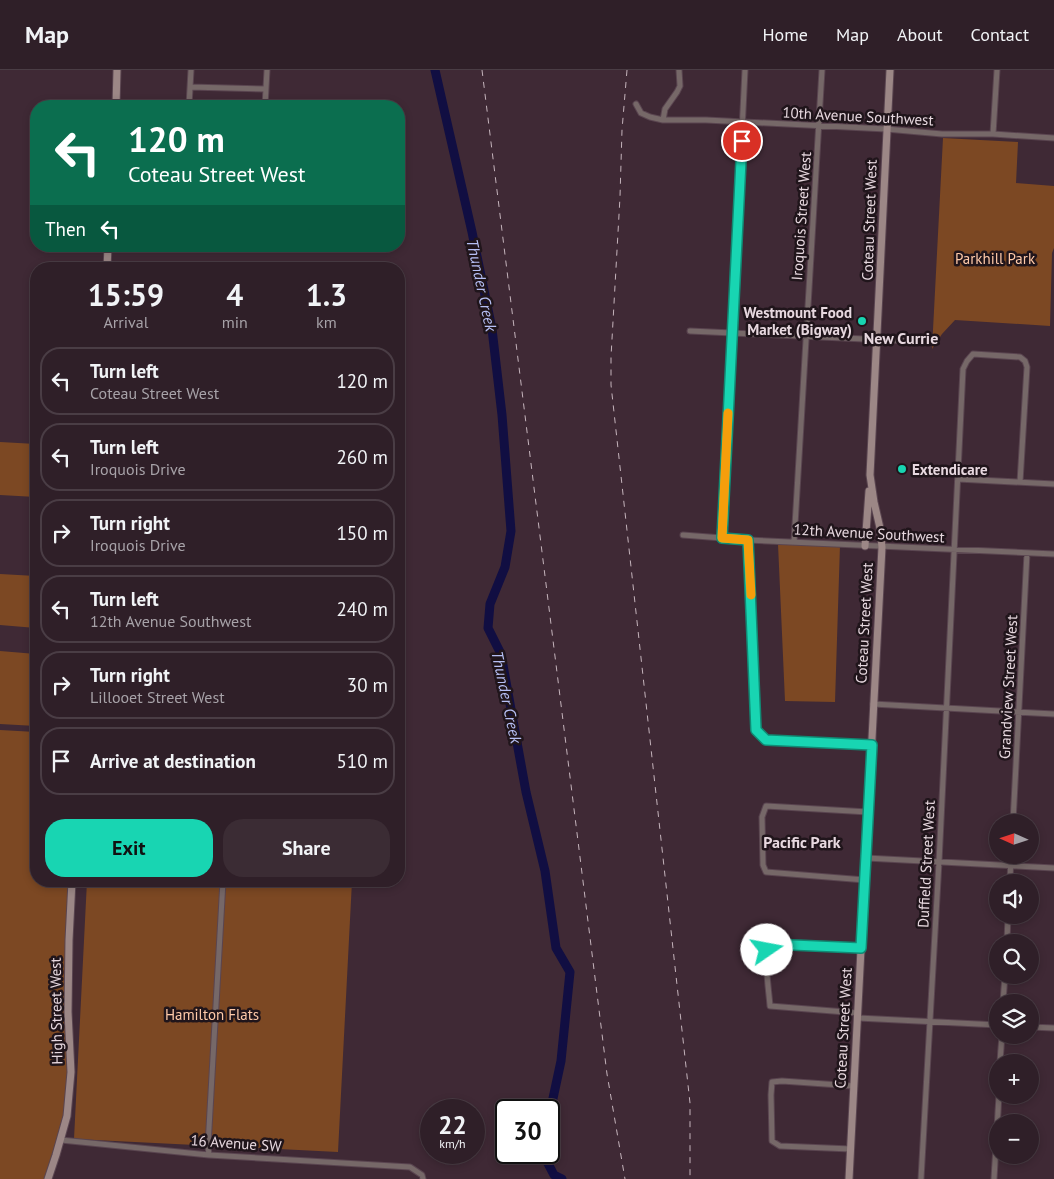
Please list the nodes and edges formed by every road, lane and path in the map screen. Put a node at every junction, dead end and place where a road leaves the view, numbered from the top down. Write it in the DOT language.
graph roads {
  1 [pos="118,70"];
  2 [pos="191,70"];
  3 [pos="267,70"];
  4 [pos="679,70"];
  5 [pos="745,70"];
  6 [pos="822,70"];
  7 [pos="890,70"];
  8 [pos="997,70"];
  9 [pos="190,87"];
  10 [pos="266,89"];
  11 [pos="116,100"];
  12 [pos="189,100"];
  13 [pos="265,100"];
  14 [pos="636,104"];
  15 [pos="662,120"];
  16 [pos="742,122"];
  17 [pos="819,125"];
  18 [pos="886,129"];
  19 [pos="993,134"];
  20 [pos="1054,138"];
  21 [pos="690,331"];
  22 [pos="732,333"];
  23 [pos="806,337"];
  24 [pos="877,340"];
  25 [pos="929,342"];
  26 [pos="870,475"];
  27 [pos="958,479"];
  28 [pos="1020,482"];
  29 [pos="1054,484"];
  30 [pos="682,535"];
  31 [pos="722,538"];
  32 [pos="748,540"];
  33 [pos="794,542"];
  34 [pos="865,546"];
  35 [pos="882,547"];
  36 [pos="954,550"];
  37 [pos="1027,553"];
  38 [pos="1054,554"];
  39 [pos="874,704"];
  40 [pos="946,708"];
  41 [pos="1019,712"];
  42 [pos="1054,714"];
  43 [pos="872,745"];
  44 [pos="868,812"];
  45 [pos="1013,814"];
  46 [pos="866,858"];
  47 [pos="939,862"];
  48 [pos="1011,866"];
  49 [pos="1054,868"];
  50 [pos="1010,874"];
  51 [pos="865,880"];
  52 [pos="72,887"];
  53 [pos="223,887"];
  54 [pos="861,948"];
  55 [pos="858,1015"];
  56 [pos="930,1022"];
  57 [pos="989,1025"];
  58 [pos="1039,1027"];
  59 [pos="1054,1028"];
  60 [pos="854,1086"];
  61 [pos="998,1104"];
  62 [pos="61,1140"];
  63 [pos="851,1149"];
  64 [pos="209,1155"];
  65 [pos="48,1179"];
  66 [pos="423,1179"];
  67 [pos="850,1179"];
  68 [pos="921,1179"];
  69 [pos="994,1179"];
  1 -- 11 [label="street"];
  2 -- 9 [label="street"];
  3 -- 10 [label="street"];
  4 -- 15 [label="street"];
  5 -- 16 [label="street"];
  6 -- 17 [label="street, Iroquois Street West"];
  7 -- 18 [label="street, Coteau Street West"];
  8 -- 19 [label="street"];
  9 -- 10 [label="street"];
  9 -- 12 [label="street"];
  10 -- 13 [label="street"];
  14 -- 15 [label="street, 10th Avenue Southwest"];
  15 -- 16 [label="street, 10th Avenue Southwest"];
  16 -- 17 [label="street, 10th Avenue Southwest"];
  16 -- 22 [label="street"];
  17 -- 18 [label="street, 10th Avenue Southwest"];
  17 -- 23 [label="street, Iroquois Street West"];
  18 -- 19 [label="street, 10th Avenue Southwest"];
  18 -- 24 [label="street, Coteau Street West"];
  19 -- 20 [label="street, 10th Avenue Southwest"];
  21 -- 22 [label="street"];
  22 -- 23 [label="street"];
  22 -- 31 [label="street"];
  23 -- 24 [label="street"];
  23 -- 33 [label="street, Iroquois Street West"];
  24 -- 25 [label="street"];
  24 -- 26 [label="street, Coteau Street West"];
  26 -- 34 [label="street"];
  26 -- 35 [label="street, Coteau Street West"];
  27 -- 28 [label="street"];
  27 -- 28 [label="street, Duffield Street West"];
  27 -- 36 [label="street, Duffield Street West"];
  28 -- 29 [label="street"];
  30 -- 31 [label="street, 12th Avenue Southwest"];
  31 -- 32 [label="street, 12th Avenue Southwest"];
  32 -- 33 [label="street, 12th Avenue Southwest"];
  32 -- 43 [label="street"];
  33 -- 34 [label="street, 12th Avenue Southwest"];
  34 -- 35 [label="street, 12th Avenue Southwest"];
  35 -- 36 [label="street, 12th Avenue Southwest"];
  35 -- 39 [label="street, Coteau Street West"];
  36 -- 37 [label="street, 12th Avenue Southwest"];
  36 -- 40 [label="street, Duffield Street West"];
  37 -- 38 [label="street, 12th Avenue Southwest"];
  37 -- 41 [label="street, Grandview Street West"];
  39 -- 40 [label="street"];
  39 -- 43 [label="street, Coteau Street West"];
  40 -- 41 [label="street"];
  40 -- 47 [label="street, Duffield Street West"];
  41 -- 42 [label="street"];
  41 -- 45 [label="street, Grandview Street West"];
  43 -- 44 [label="street, Coteau Street West"];
  44 -- 46 [label="street, Coteau Street West"];
  44 -- 51 [label="street"];
  46 -- 47 [label="street"];
  46 -- 51 [label="street, Coteau Street West"];
  47 -- 48 [label="street"];
  47 -- 56 [label="street, Duffield Street West"];
  48 -- 49 [label="street"];
  48 -- 50 [label="street"];
  51 -- 54 [label="street, Coteau Street West"];
  52 -- 62 [label="street, High Street West"];
  53 -- 64 [label="street"];
  54 -- 55 [label="street, Coteau Street West"];
  54 -- 55 [label="street"];
  55 -- 56 [label="street"];
  55 -- 60 [label="street, Coteau Street West"];
  56 -- 57 [label="street"];
  56 -- 68 [label="street, Duffield Street West"];
  58 -- 59 [label="street"];
  60 -- 63 [label="street, Coteau Street West"];
  60 -- 63 [label="street"];
  61 -- 69 [label="street"];
  62 -- 64 [label="street, 16 Avenue SW"];
  62 -- 65 [label="street, High Street West"];
  63 -- 67 [label="street, Coteau Street West"];
  64 -- 66 [label="street, 16 Avenue SW"];
}
